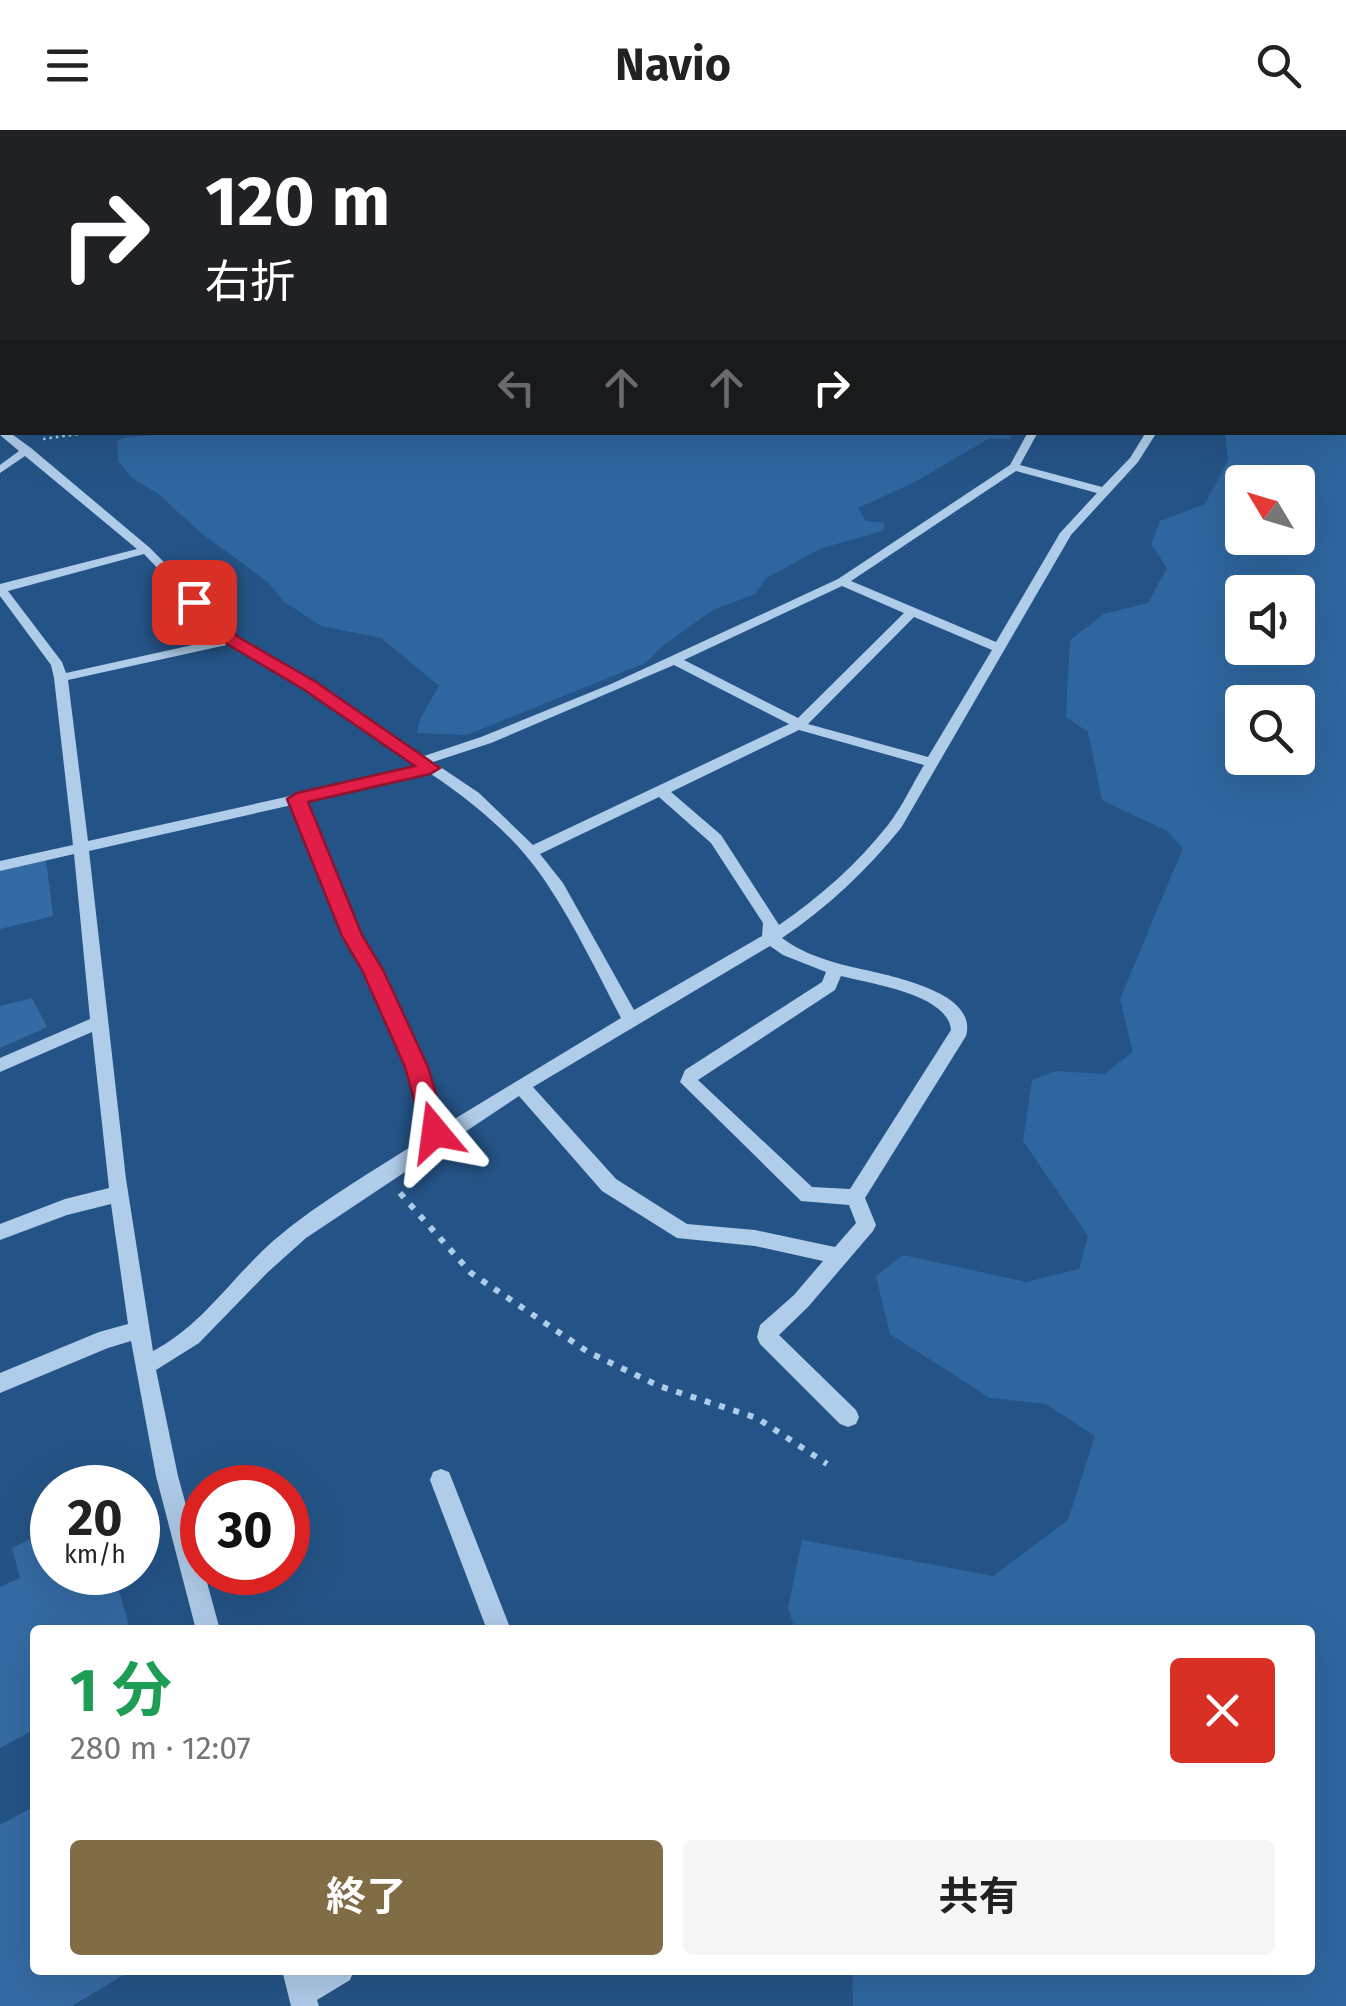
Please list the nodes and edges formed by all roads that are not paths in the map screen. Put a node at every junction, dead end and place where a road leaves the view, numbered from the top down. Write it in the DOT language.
graph roads {
  1 [pos="7,435"];
  2 [pos="1032,435"];
  3 [pos="1150,435"];
  4 [pos="28,450"];
  5 [pos="1014,467"];
  6 [pos="0,470"];
  7 [pos="1103,491"];
  8 [pos="146,550"];
  9 [pos="842,582"];
  10 [pos="0,588"];
  11 [pos="18,611"];
  12 [pos="911,612"];
  13 [pos="0,616"];
  14 [pos="232,640"];
  15 [pos="998,648"];
  16 [pos="674,660"];
  17 [pos="61,678"];
  18 [pos="798,725"];
  19 [pos="933,763"];
  20 [pos="425,765"];
  21 [pos="660,791"];
  22 [pos="297,799"];
  23 [pos="81,848"];
  24 [pos="530,852"];
  25 [pos="0,866"];
  26 [pos="770,938"];
  27 [pos="835,970"];
  28 [pos="631,1020"];
  29 [pos="101,1021"];
  30 [pos="0,1065"];
  31 [pos="521,1086"];
  32 [pos="441,1138"];
  33 [pos="121,1193"];
  34 [pos="855,1198"];
  35 [pos="0,1232"];
  36 [pos="837,1256"];
  37 [pos="141,1329"];
  38 [pos="147,1364"];
  39 [pos="0,1383"];
  40 [pos="848,1417"];
  41 [pos="441,1480"];
  42 [pos="207,1625"];
  43 [pos="497,1625"];
  44 [pos="330,1975"];
  45 [pos="301,1990"];
  1 -- 4 [label="street"];
  2 -- 5 [label="street"];
  3 -- 7 [label="street"];
  4 -- 6 [label="street"];
  4 -- 8 [label="street"];
  5 -- 7 [label="street"];
  5 -- 9 [label="street"];
  7 -- 15 [label="street"];
  8 -- 10 [label="street"];
  8 -- 14 [label="street"];
  9 -- 12 [label="street"];
  9 -- 16 [label="street"];
  10 -- 11 [label="street"];
  11 -- 13 [label="street"];
  11 -- 17 [label="street"];
  12 -- 15 [label="street"];
  12 -- 18 [label="street"];
  14 -- 17 [label="street"];
  14 -- 20 [label="street"];
  15 -- 19 [label="street"];
  16 -- 18 [label="street"];
  16 -- 20 [label="street"];
  17 -- 23 [label="street"];
  18 -- 19 [label="street"];
  18 -- 21 [label="street"];
  19 -- 26 [label="street"];
  20 -- 22 [label="street"];
  20 -- 24 [label="street"];
  21 -- 24 [label="street"];
  21 -- 26 [label="street"];
  22 -- 23 [label="street"];
  22 -- 32 [label="street"];
  23 -- 25 [label="street"];
  23 -- 29 [label="street"];
  24 -- 28 [label="street"];
  26 -- 27 [label="street"];
  26 -- 28 [label="street"];
  27 -- 34 [label="street"];
  27 -- 34 [label="street"];
  28 -- 31 [label="street"];
  29 -- 30 [label="street"];
  29 -- 33 [label="street"];
  31 -- 32 [label="street"];
  31 -- 36 [label="street"];
  32 -- 38 [label="street"];
  33 -- 35 [label="street"];
  33 -- 37 [label="street"];
  34 -- 36 [label="street"];
  36 -- 40 [label="street"];
  37 -- 38 [label="street"];
  37 -- 39 [label="street"];
  38 -- 42 [label="street"];
  41 -- 43 [label="street"];
  44 -- 45 [label="street"];
}
